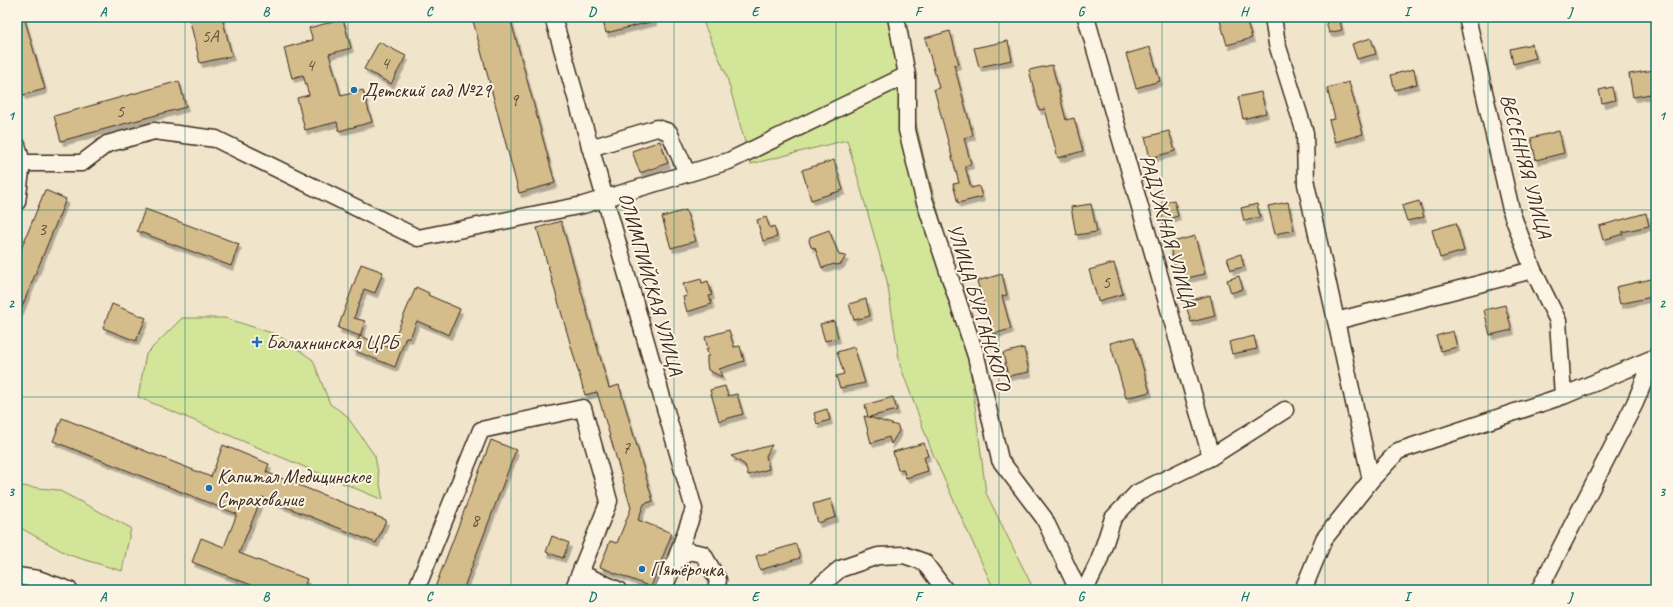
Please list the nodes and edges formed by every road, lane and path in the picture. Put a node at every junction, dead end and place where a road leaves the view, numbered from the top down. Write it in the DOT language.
graph roads {
  1 [pos="553,17"];
  2 [pos="896,17"];
  3 [pos="1086,17"];
  4 [pos="1273,17"];
  5 [pos="1467,17"];
  6 [pos="907,75"];
  7 [pos="17,145"];
  8 [pos="590,148"];
  9 [pos="22,164"];
  10 [pos="687,173"];
  11 [pos="604,198"];
  12 [pos="17,202"];
  13 [pos="1533,270"];
  14 [pos="1336,321"];
  15 [pos="1654,358"];
  16 [pos="1563,396"];
  17 [pos="1285,410"];
  18 [pos="1211,456"];
  19 [pos="1370,480"];
  20 [pos="675,562"];
  21 [pos="580,573"];
  22 [pos="17,576"];
  23 [pos="69,590"];
  24 [pos="416,590"];
  25 [pos="573,590"];
  26 [pos="618,590"];
  27 [pos="663,590"];
  28 [pos="716,590"];
  29 [pos="815,590"];
  30 [pos="828,590"];
  31 [pos="832,590"];
  32 [pos="945,590"];
  33 [pos="1078,590"];
  34 [pos="1085,590"];
  35 [pos="1303,590"];
  36 [pos="1539,590"];
  1 -- 8 [label="street, ОЛИМПИЙСКАЯ УЛИЦА"];
  2 -- 6 [label="street, УЛИЦА БУРГАНСКОГО"];
  3 -- 18 [label="street, РАДУЖНАЯ УЛИЦА"];
  4 -- 14 [label="street"];
  5 -- 13 [label="street, ВЕСЕННЯЯ УЛИЦА"];
  6 -- 10 [label="street"];
  6 -- 33 [label="street, УЛИЦА БУРГАНСКОГО"];
  7 -- 9 [label="street"];
  8 -- 10 [label="street"];
  8 -- 11 [label="street, ОЛИМПИЙСКАЯ УЛИЦА"];
  9 -- 11 [label="street"];
  9 -- 12 [label="street"];
  10 -- 11 [label="street"];
  11 -- 20 [label="street, ОЛИМПИЙСКАЯ УЛИЦА"];
  13 -- 14 [label="street"];
  13 -- 16 [label="street, ВЕСЕННЯЯ УЛИЦА"];
  14 -- 19 [label="street"];
  15 -- 16 [label="street"];
  15 -- 36 [label="street"];
  16 -- 19 [label="street"];
  17 -- 18 [label="street"];
  18 -- 34 [label="street"];
  19 -- 35 [label="street"];
  20 -- 27 [label="street, ОЛИМПИЙСКАЯ УЛИЦА"];
  20 -- 28 [label="street, ОЛИМПИЙСКАЯ УЛИЦА"];
  21 -- 24 [label="street"];
  21 -- 25 [label="street"];
  21 -- 26 [label="street"];
  22 -- 23 [label="street"];
  29 -- 32 [label="street"];
  30 -- 31 [label="street"];
}
